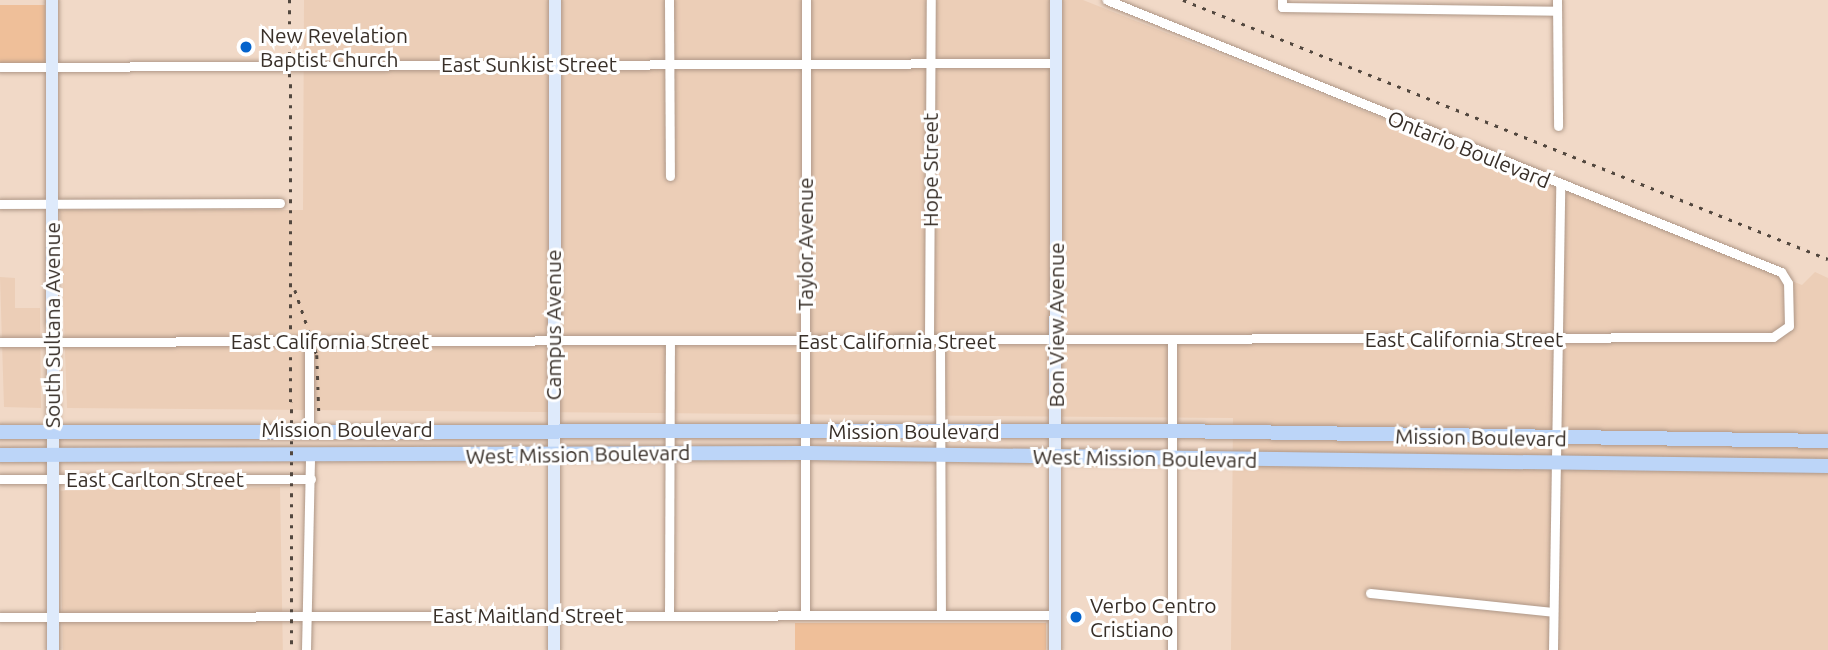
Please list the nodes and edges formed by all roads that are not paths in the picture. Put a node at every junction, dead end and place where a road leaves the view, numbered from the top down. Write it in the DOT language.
graph roads {
  1 [pos="52,0"];
  2 [pos="555,0"];
  3 [pos="669,0"];
  4 [pos="806,0"];
  5 [pos="931,0"];
  6 [pos="1056,0"];
  7 [pos="1107,0"];
  8 [pos="1557,0"];
  9 [pos="1282,3"];
  10 [pos="1557,11"];
  11 [pos="806,62"];
  12 [pos="669,63"];
  13 [pos="1057,63"];
  14 [pos="931,64"];
  15 [pos="555,65"];
  16 [pos="0,67"];
  17 [pos="52,67"];
  18 [pos="1558,126"];
  19 [pos="670,176"];
  20 [pos="1560,186"];
  21 [pos="280,203"];
  22 [pos="0,204"];
  23 [pos="51,204"];
  24 [pos="1789,326"];
  25 [pos="1558,338"];
  26 [pos="309,340"];
  27 [pos="929,340"];
  28 [pos="940,340"];
  29 [pos="804,341"];
  30 [pos="0,342"];
  31 [pos="52,342"];
  32 [pos="1055,342"];
  33 [pos="1172,342"];
  34 [pos="553,343"];
  35 [pos="670,343"];
  36 [pos="309,429"];
  37 [pos="553,430"];
  38 [pos="668,430"];
  39 [pos="806,430"];
  40 [pos="1172,431"];
  41 [pos="0,432"];
  42 [pos="52,432"];
  43 [pos="941,432"];
  44 [pos="1055,432"];
  45 [pos="1557,438"];
  46 [pos="1828,441"];
  47 [pos="667,453"];
  48 [pos="806,453"];
  49 [pos="310,454"];
  50 [pos="942,454"];
  51 [pos="0,455"];
  52 [pos="52,455"];
  53 [pos="553,455"];
  54 [pos="1055,457"];
  55 [pos="1172,459"];
  56 [pos="1556,462"];
  57 [pos="1828,466"];
  58 [pos="0,479"];
  59 [pos="52,479"];
  60 [pos="311,479"];
  61 [pos="1370,593"];
  62 [pos="1553,612"];
  63 [pos="554,615"];
  64 [pos="669,615"];
  65 [pos="805,615"];
  66 [pos="941,615"];
  67 [pos="1055,615"];
  68 [pos="0,617"];
  69 [pos="53,617"];
  70 [pos="308,617"];
  71 [pos="53,650"];
  72 [pos="306,650"];
  73 [pos="554,650"];
  74 [pos="1055,650"];
  75 [pos="1172,650"];
  76 [pos="1553,650"];
  1 -- 17 [label="street, South Sultana Avenue"];
  2 -- 15 [label="street, Campus Avenue"];
  3 -- 12 [label="street"];
  4 -- 11 [label="street, Taylor Avenue"];
  5 -- 14 [label="street, Hope Street"];
  6 -- 13 [label="street, Bon View Avenue"];
  7 -- 20 [label="street, Ontario Boulevard"];
  8 -- 10 [label="street"];
  9 -- 10 [label="street"];
  10 -- 18 [label="street"];
  11 -- 12 [label="street, East Sunkist Street"];
  11 -- 14 [label="street, East Sunkist Street"];
  11 -- 29 [label="street, Taylor Avenue"];
  12 -- 15 [label="street, East Sunkist Street"];
  12 -- 19 [label="street"];
  13 -- 14 [label="street, East Sunkist Street"];
  13 -- 32 [label="street, Bon View Avenue"];
  14 -- 27 [label="street, Hope Street"];
  15 -- 17 [label="street, East Sunkist Street"];
  15 -- 34 [label="street, Campus Avenue"];
  16 -- 17 [label="street, East Sunkist Street"];
  17 -- 23 [label="street, South Sultana Avenue"];
  20 -- 24 [label="street, Ontario Boulevard"];
  20 -- 25 [label="street"];
  21 -- 23 [label="street"];
  22 -- 23 [label="street"];
  23 -- 31 [label="street, South Sultana Avenue"];
  24 -- 25 [label="street, East California Street"];
  25 -- 33 [label="street, East California Street"];
  25 -- 45 [label="street"];
  26 -- 31 [label="street, East California Street"];
  26 -- 34 [label="street, East California Street"];
  26 -- 36 [label="street"];
  27 -- 28 [label="street, East California Street"];
  27 -- 29 [label="street, East California Street"];
  28 -- 32 [label="street, East California Street"];
  28 -- 43 [label="street"];
  29 -- 35 [label="street, East California Street"];
  29 -- 39 [label="street, Taylor Avenue"];
  30 -- 31 [label="street, East California Street"];
  31 -- 42 [label="street, South Sultana Avenue"];
  32 -- 33 [label="street, East California Street"];
  32 -- 44 [label="street, Bon View Avenue"];
  33 -- 40 [label="street"];
  34 -- 35 [label="street, East California Street"];
  34 -- 37 [label="street, Campus Avenue"];
  35 -- 38 [label="street"];
  36 -- 37 [label="main road, Mission Boulevard"];
  36 -- 42 [label="main road, Mission Boulevard"];
  37 -- 38 [label="main road, Mission Boulevard"];
  37 -- 53 [label="street, Campus Avenue"];
  38 -- 39 [label="main road, Mission Boulevard"];
  38 -- 47 [label="street"];
  39 -- 43 [label="main road, Mission Boulevard"];
  39 -- 48 [label="street, Taylor Avenue"];
  40 -- 44 [label="main road, Mission Boulevard"];
  40 -- 45 [label="main road, Mission Boulevard"];
  40 -- 55 [label="street"];
  41 -- 42 [label="main road, Mission Boulevard"];
  42 -- 52 [label="street, South Sultana Avenue"];
  43 -- 44 [label="main road, Mission Boulevard"];
  43 -- 50 [label="street"];
  44 -- 54 [label="street, Bon View Avenue"];
  45 -- 46 [label="main road, Mission Boulevard"];
  45 -- 56 [label="street"];
  47 -- 48 [label="main road, West Mission Boulevard"];
  47 -- 53 [label="main road, West Mission Boulevard"];
  47 -- 64 [label="street"];
  48 -- 50 [label="main road, West Mission Boulevard"];
  48 -- 65 [label="street, Taylor Avenue"];
  49 -- 52 [label="main road, West Mission Boulevard"];
  49 -- 53 [label="main road, West Mission Boulevard"];
  49 -- 60 [label="street"];
  50 -- 54 [label="main road, West Mission Boulevard"];
  50 -- 66 [label="street"];
  51 -- 52 [label="main road, West Mission Boulevard"];
  52 -- 59 [label="street, South Sultana Avenue"];
  53 -- 63 [label="street, Campus Avenue"];
  54 -- 55 [label="main road, West Mission Boulevard"];
  54 -- 67 [label="street, Bon View Avenue"];
  55 -- 56 [label="main road, West Mission Boulevard"];
  55 -- 75 [label="street"];
  56 -- 57 [label="main road, West Mission Boulevard"];
  56 -- 62 [label="street"];
  58 -- 59 [label="street, East Carlton Street"];
  59 -- 60 [label="street, East Carlton Street"];
  59 -- 69 [label="street, South Sultana Avenue"];
  60 -- 70 [label="street"];
  61 -- 62 [label="street"];
  62 -- 76 [label="street"];
  63 -- 64 [label="street, East Maitland Street"];
  63 -- 70 [label="street, East Maitland Street"];
  63 -- 73 [label="street, Campus Avenue"];
  64 -- 65 [label="street, East Maitland Street"];
  65 -- 66 [label="street, East Maitland Street"];
  66 -- 67 [label="street, East Maitland Street"];
  67 -- 74 [label="street, Bon View Avenue"];
  68 -- 69 [label="street, East Maitland Street"];
  69 -- 70 [label="street, East Maitland Street"];
  69 -- 71 [label="street, South Sultana Avenue"];
  70 -- 72 [label="street"];
}
